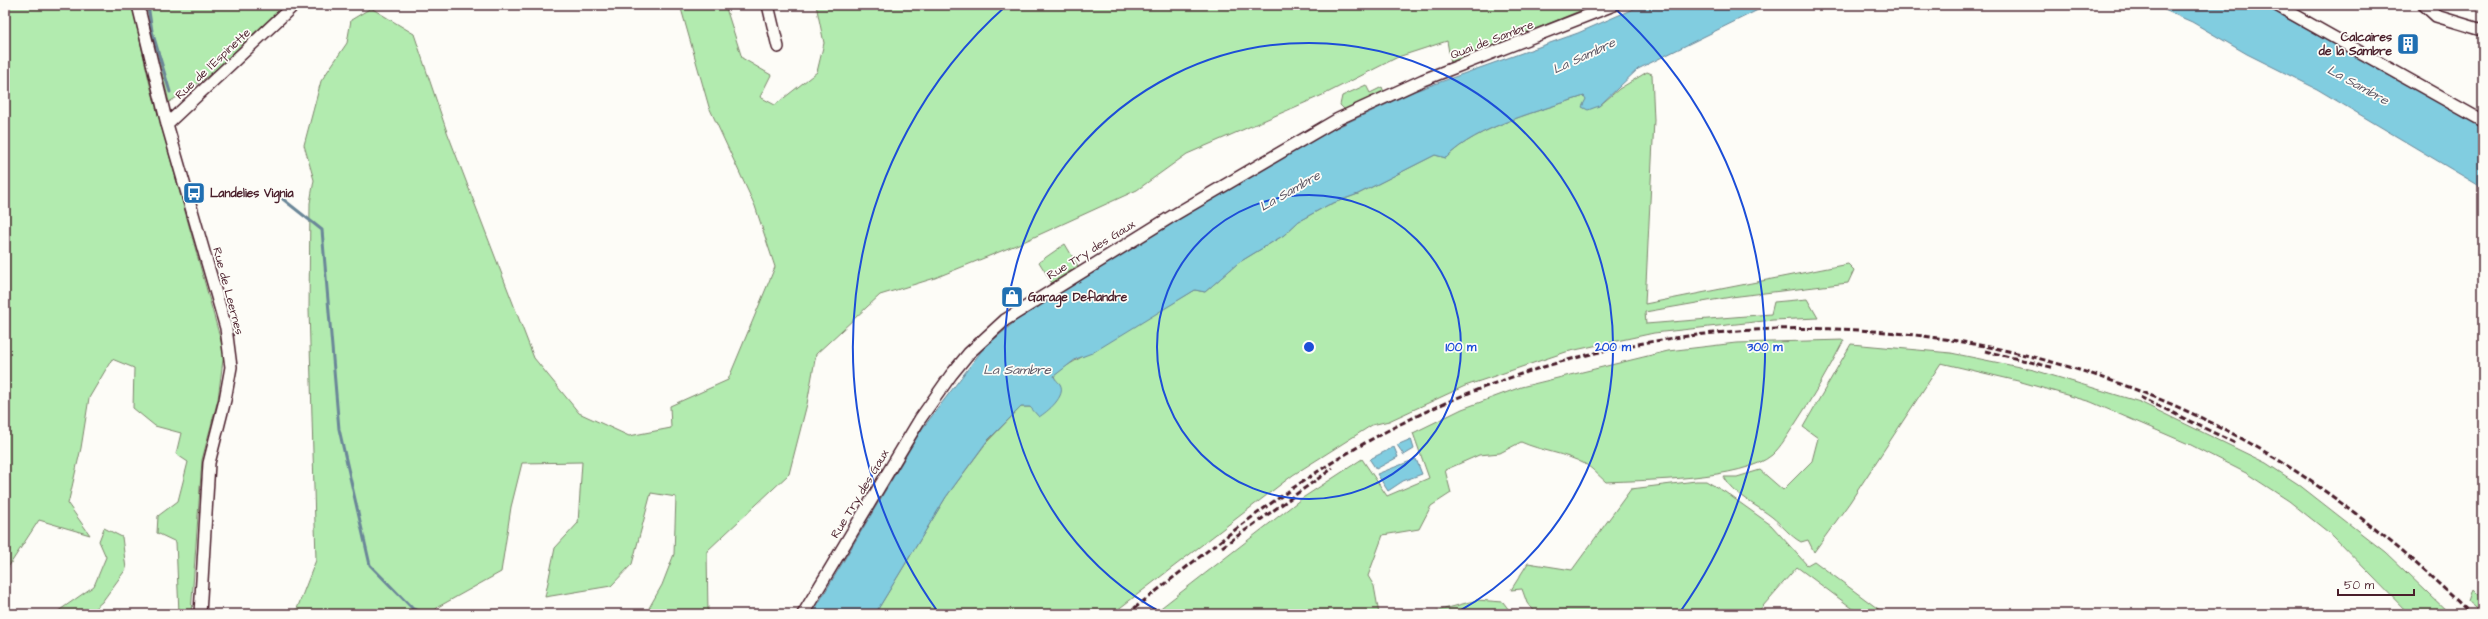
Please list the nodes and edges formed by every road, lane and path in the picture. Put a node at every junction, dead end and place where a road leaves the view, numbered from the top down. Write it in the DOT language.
graph roads {
  1 [pos="138,5"];
  2 [pos="294,5"];
  3 [pos="768,5"];
  4 [pos="1614,5"];
  5 [pos="2276,5"];
  6 [pos="2424,5"];
  7 [pos="2483,28"];
  8 [pos="778,48"];
  9 [pos="1401,90"];
  10 [pos="2483,121"];
  11 [pos="167,124"];
  12 [pos="200,614"];
  13 [pos="803,614"];
  1 -- 11 [label="street, Rue de Leernes"];
  2 -- 11 [label="street, Rue de l'Espinette"];
  3 -- 8 [label="street"];
  4 -- 9 [label="street, Quai de Sambre"];
  5 -- 10 [label="street"];
  6 -- 7 [label="street"];
  9 -- 13 [label="street, Rue Try des Gaux"];
  11 -- 12 [label="street, Rue de Leernes"];
}
